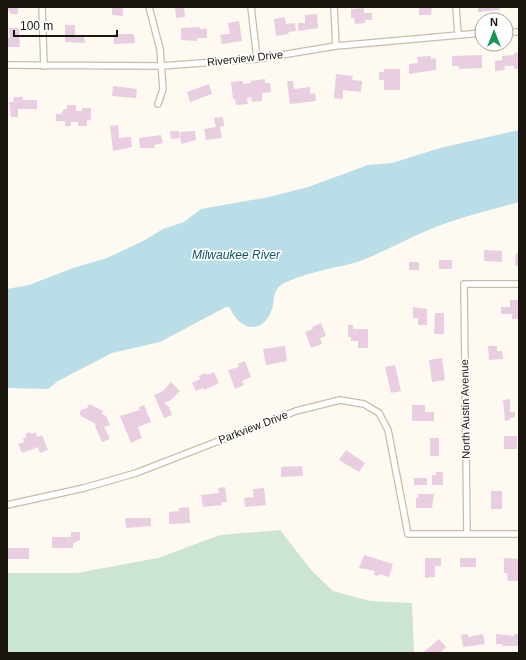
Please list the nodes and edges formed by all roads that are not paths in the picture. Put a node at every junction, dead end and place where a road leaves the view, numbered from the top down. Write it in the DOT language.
graph roads {
  1 [pos="42,7"];
  2 [pos="149,7"];
  3 [pos="251,7"];
  4 [pos="334,7"];
  5 [pos="456,7"];
  6 [pos="474,33"];
  7 [pos="458,34"];
  8 [pos="336,46"];
  9 [pos="257,59"];
  10 [pos="7,65"];
  11 [pos="44,66"];
  12 [pos="161,66"];
  13 [pos="158,104"];
  14 [pos="519,284"];
  15 [pos="7,505"];
  16 [pos="467,534"];
  17 [pos="519,534"];
  1 -- 11 [label="street"];
  2 -- 12 [label="street"];
  3 -- 9 [label="street"];
  4 -- 8 [label="street"];
  5 -- 7 [label="street"];
  6 -- 7 [label="street, Riverview Drive"];
  7 -- 8 [label="street, Riverview Drive"];
  8 -- 9 [label="street, Riverview Drive"];
  9 -- 12 [label="street, Riverview Drive"];
  10 -- 11 [label="street, Riverview Drive"];
  11 -- 12 [label="street, Riverview Drive"];
  12 -- 13 [label="street"];
  14 -- 16 [label="street, North Austin Avenue"];
  15 -- 16 [label="street, Parkview Drive"];
  16 -- 17 [label="street"];
}
